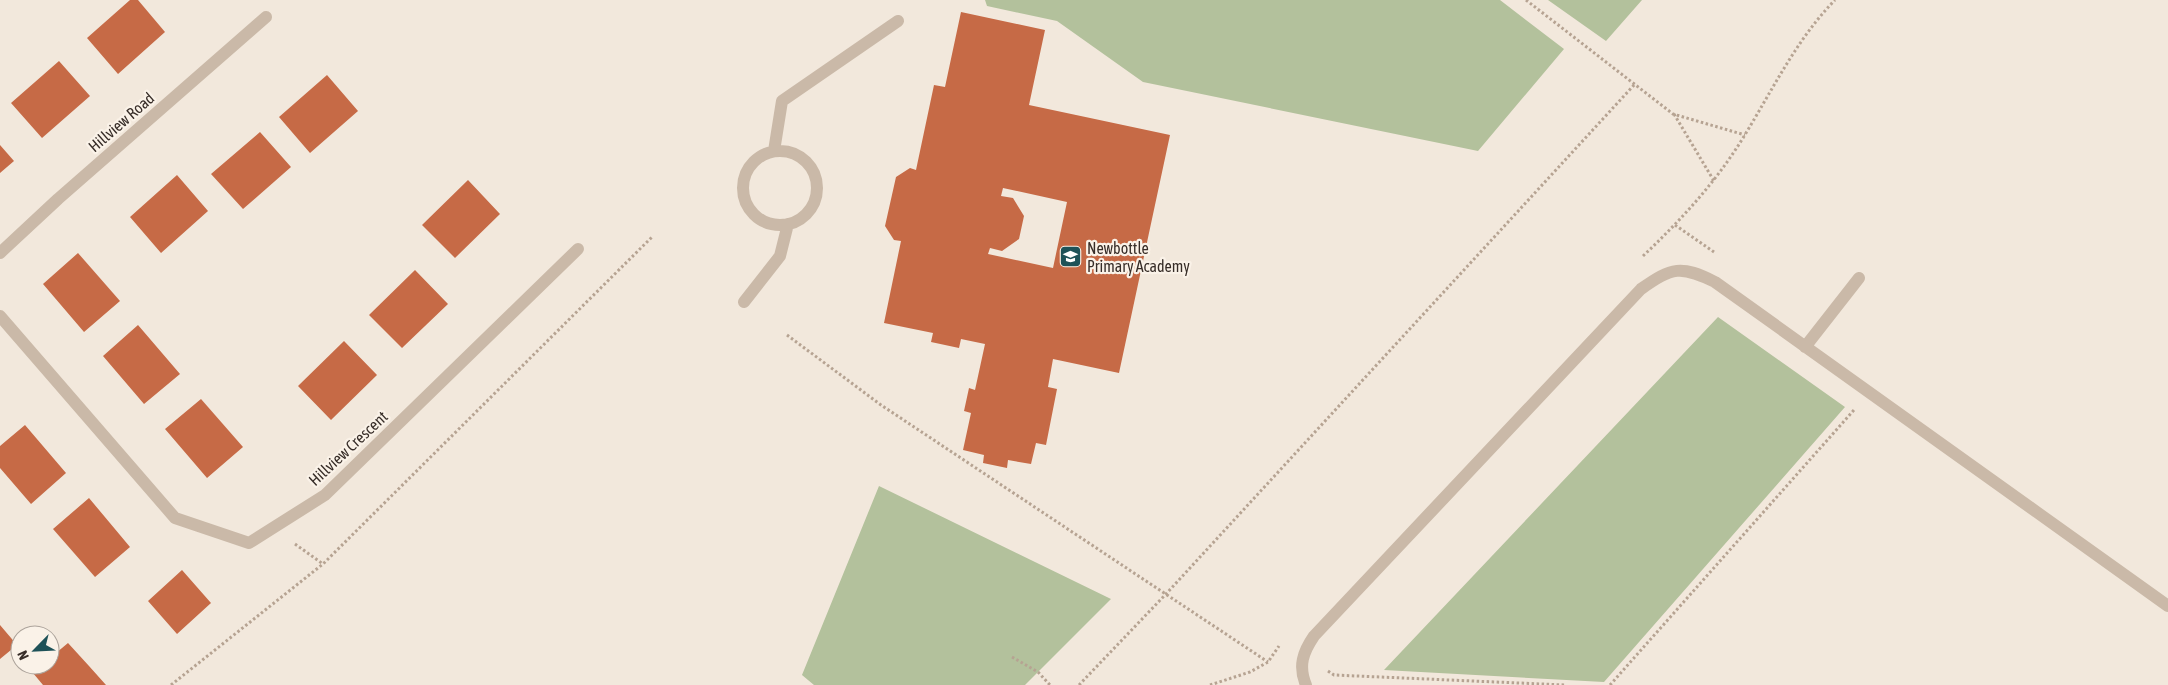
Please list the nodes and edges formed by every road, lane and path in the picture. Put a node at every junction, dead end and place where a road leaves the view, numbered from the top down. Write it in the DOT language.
graph roads {
  1 [pos="1526,0"];
  2 [pos="1835,0"];
  3 [pos="266,17"];
  4 [pos="898,21"];
  5 [pos="1635,84"];
  6 [pos="1674,114"];
  7 [pos="1745,135"];
  8 [pos="774,151"];
  9 [pos="1714,180"];
  10 [pos="788,224"];
  11 [pos="652,237"];
  12 [pos="578,249"];
  13 [pos="0,253"];
  14 [pos="1642,257"];
  15 [pos="1859,278"];
  16 [pos="744,302"];
  17 [pos="0,316"];
  18 [pos="787,335"];
  19 [pos="1805,347"];
  20 [pos="1869,392"];
  21 [pos="272,528"];
  22 [pos="323,564"];
  23 [pos="1166,594"];
  24 [pos="2168,606"];
  25 [pos="1284,638"];
  26 [pos="1304,652"];
  27 [pos="1012,657"];
  28 [pos="1268,662"];
  29 [pos="171,685"];
  30 [pos="1050,685"];
  31 [pos="1079,685"];
  32 [pos="1210,685"];
  33 [pos="1306,685"];
  34 [pos="1565,685"];
  35 [pos="1610,685"];
  1 -- 5 [label="path"];
  2 -- 7 [label="path"];
  3 -- 13 [label="street, Hillview Road"];
  4 -- 8 [label="street"];
  5 -- 6 [label="path"];
  5 -- 23 [label="path"];
  6 -- 7 [label="path"];
  6 -- 9 [label="path"];
  7 -- 9 [label="path"];
  8 -- 10 [label="street"];
  8 -- 10 [label="street"];
  9 -- 14 [label="path"];
  10 -- 16 [label="street"];
  11 -- 22 [label="path"];
  12 -- 21 [label="street, Hillview Crescent"];
  15 -- 19 [label="street"];
  17 -- 21 [label="street, Hillview Crescent"];
  18 -- 23 [label="path"];
  19 -- 20 [label="street"];
  19 -- 26 [label="street"];
  20 -- 24 [label="street"];
  20 -- 35 [label="path"];
  21 -- 22 [label="path"];
  22 -- 29 [label="path"];
  23 -- 28 [label="path"];
  23 -- 31 [label="path"];
  25 -- 28 [label="path"];
  26 -- 33 [label="street"];
  26 -- 34 [label="path"];
  27 -- 30 [label="path"];
  28 -- 32 [label="path"];
}
